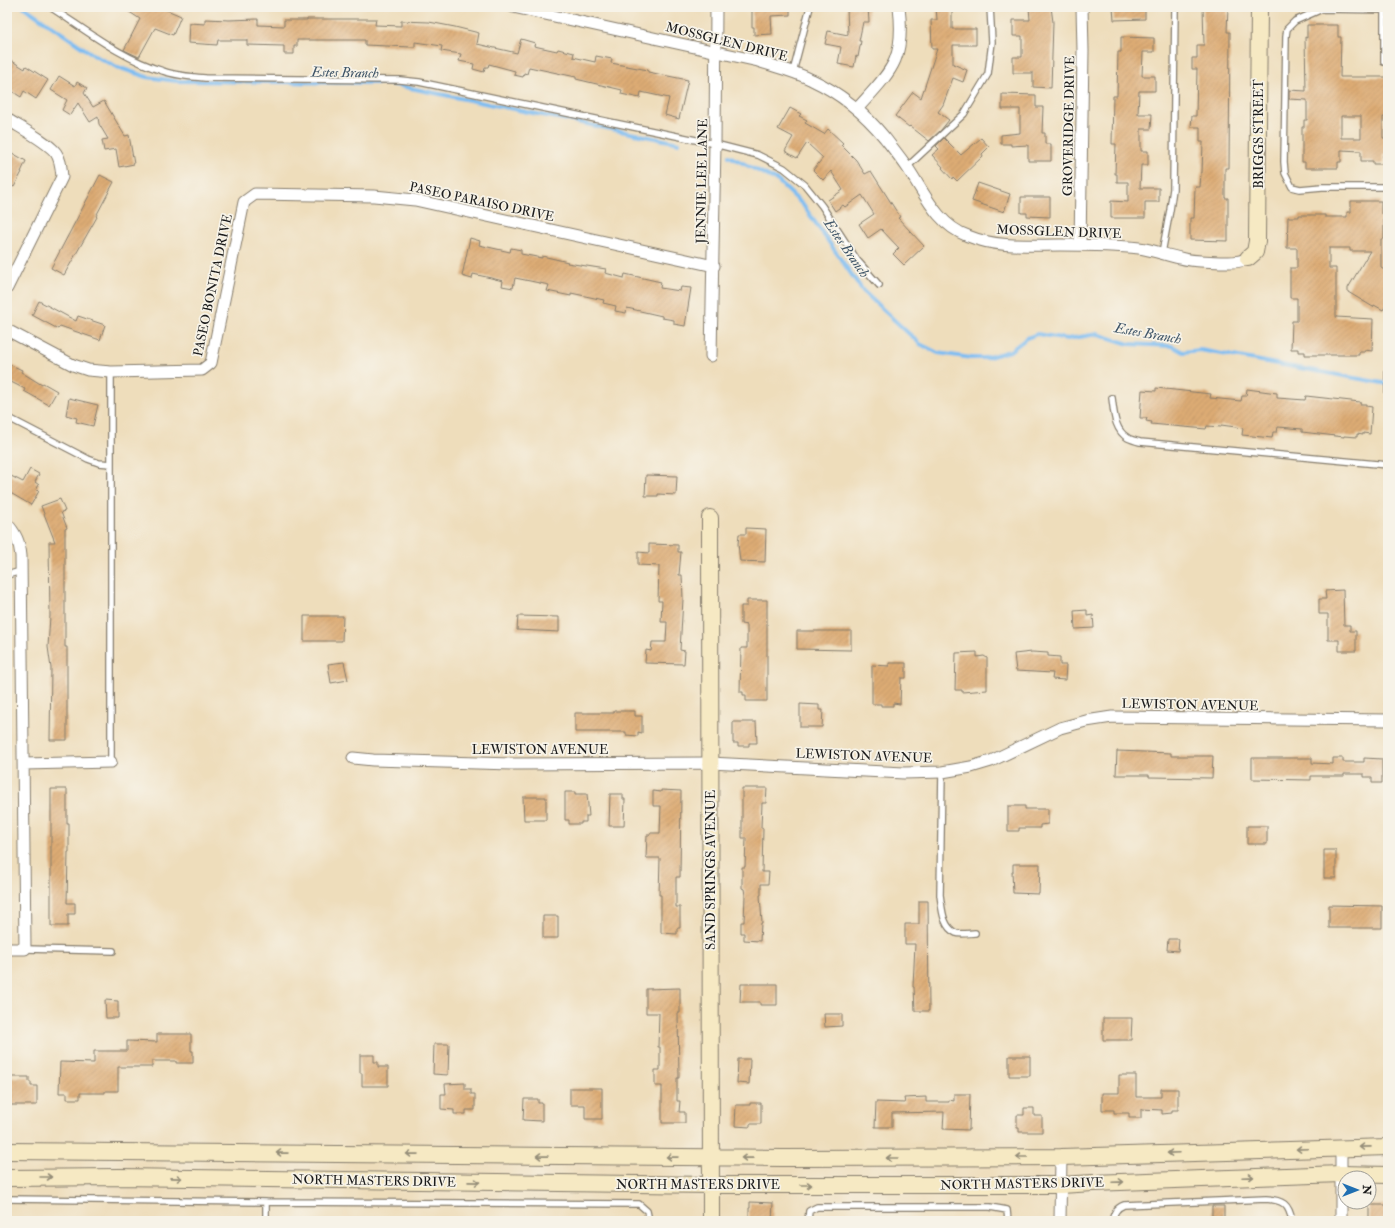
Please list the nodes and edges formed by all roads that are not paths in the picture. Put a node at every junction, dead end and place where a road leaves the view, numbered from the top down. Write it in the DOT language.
graph roads {
  1 [pos="50,7"];
  2 [pos="513,7"];
  3 [pos="716,7"];
  4 [pos="810,7"];
  5 [pos="899,7"];
  6 [pos="990,7"];
  7 [pos="1082,7"];
  8 [pos="1175,7"];
  9 [pos="1259,7"];
  10 [pos="1386,10"];
  11 [pos="716,52"];
  12 [pos="1384,62"];
  13 [pos="793,72"];
  14 [pos="857,109"];
  15 [pos="7,119"];
  16 [pos="715,144"];
  17 [pos="907,167"];
  18 [pos="1388,187"];
  19 [pos="244,202"];
  20 [pos="1080,245"];
  21 [pos="1162,253"];
  22 [pos="1248,258"];
  23 [pos="714,266"];
  24 [pos="879,285"];
  25 [pos="7,288"];
  26 [pos="7,330"];
  27 [pos="1388,344"];
  28 [pos="711,356"];
  29 [pos="1388,365"];
  30 [pos="110,372"];
  31 [pos="1388,394"];
  32 [pos="1112,398"];
  33 [pos="1388,408"];
  34 [pos="7,417"];
  35 [pos="111,464"];
  36 [pos="1388,465"];
  37 [pos="710,518"];
  38 [pos="7,524"];
  39 [pos="21,570"];
  40 [pos="7,575"];
  41 [pos="1388,720"];
  42 [pos="353,758"];
  43 [pos="111,762"];
  44 [pos="710,763"];
  45 [pos="24,764"];
  46 [pos="942,772"];
  47 [pos="975,933"];
  48 [pos="7,949"];
  49 [pos="25,949"];
  50 [pos="113,951"];
  51 [pos="1342,1147"];
  52 [pos="1388,1147"];
  53 [pos="7,1151"];
  54 [pos="120,1152"];
  55 [pos="382,1154"];
  56 [pos="1061,1157"];
  57 [pos="711,1158"];
  58 [pos="1341,1170"];
  59 [pos="1337,1174"];
  60 [pos="1377,1175"];
  61 [pos="1388,1175"];
  62 [pos="119,1177"];
  63 [pos="7,1178"];
  64 [pos="381,1180"];
  65 [pos="711,1184"];
  66 [pos="1060,1185"];
  67 [pos="7,1199"];
  68 [pos="266,1202"];
  69 [pos="1341,1210"];
  70 [pos="266,1221"];
  71 [pos="648,1221"];
  72 [pos="711,1221"];
  73 [pos="808,1221"];
  74 [pos="1008,1221"];
  75 [pos="1060,1221"];
  76 [pos="1112,1221"];
  77 [pos="1292,1221"];
  78 [pos="1341,1221"];
  1 -- 16 [label="lane"];
  2 -- 11 [label="street, MOSSGLEN DRIVE"];
  3 -- 11 [label="street, JENNIE LEE LANE"];
  4 -- 13 [label="lane"];
  5 -- 14 [label="street"];
  6 -- 17 [label="lane"];
  7 -- 20 [label="street, GROVERIDGE DRIVE"];
  8 -- 21 [label="lane"];
  9 -- 22 [label="main road, BRIGGS STREET"];
  10 -- 12 [label="lane"];
  10 -- 18 [label="lane"];
  11 -- 13 [label="street, MOSSGLEN DRIVE"];
  11 -- 16 [label="street, JENNIE LEE LANE"];
  13 -- 14 [label="street, MOSSGLEN DRIVE"];
  14 -- 17 [label="street, MOSSGLEN DRIVE"];
  15 -- 25 [label="street"];
  16 -- 23 [label="street, JENNIE LEE LANE"];
  16 -- 24 [label="lane"];
  17 -- 20 [label="street, MOSSGLEN DRIVE"];
  19 -- 23 [label="street, PASEO PARAISO DRIVE"];
  19 -- 30 [label="street, PASEO BONITA DRIVE"];
  20 -- 21 [label="street, MOSSGLEN DRIVE"];
  21 -- 22 [label="street, MOSSGLEN DRIVE"];
  23 -- 28 [label="street, JENNIE LEE LANE"];
  26 -- 30 [label="street"];
  27 -- 29 [label="lane"];
  29 -- 31 [label="lane"];
  30 -- 35 [label="lane"];
  31 -- 33 [label="lane"];
  32 -- 36 [label="lane"];
  34 -- 35 [label="lane"];
  35 -- 43 [label="lane"];
  37 -- 44 [label="main road, SAND SPRINGS AVENUE"];
  38 -- 39 [label="street"];
  39 -- 40 [label="lane"];
  39 -- 45 [label="street"];
  41 -- 46 [label="street, LEWISTON AVENUE"];
  42 -- 44 [label="street, LEWISTON AVENUE"];
  43 -- 45 [label="street"];
  44 -- 46 [label="street, LEWISTON AVENUE"];
  44 -- 57 [label="main road, SAND SPRINGS AVENUE"];
  45 -- 49 [label="street"];
  46 -- 47 [label="lane"];
  48 -- 49 [label="street"];
  49 -- 50 [label="lane"];
  52 -- 51 [label="main road, NORTH MASTERS DRIVE, one-way"];
  51 -- 56 [label="main road, NORTH MASTERS DRIVE, one-way"];
  51 -- 58 [label="street"];
  53 -- 54 [label="main road, NORTH MASTERS DRIVE"];
  55 -- 54 [label="main road, NORTH MASTERS DRIVE, one-way"];
  54 -- 62 [label="main road"];
  57 -- 55 [label="main road, NORTH MASTERS DRIVE, one-way"];
  55 -- 64 [label="main road"];
  56 -- 57 [label="main road, NORTH MASTERS DRIVE, one-way"];
  56 -- 66 [label="street"];
  57 -- 65 [label="main road, SAND SPRINGS AVENUE"];
  66 -- 59 [label="main road, NORTH MASTERS DRIVE, one-way"];
  60 -- 61 [label="main road, NORTH MASTERS DRIVE"];
  63 -- 62 [label="main road, NORTH MASTERS DRIVE, one-way"];
  62 -- 64 [label="main road, NORTH MASTERS DRIVE, one-way"];
  64 -- 65 [label="main road, NORTH MASTERS DRIVE, one-way"];
  65 -- 66 [label="main road, NORTH MASTERS DRIVE, one-way"];
  65 -- 72 [label="main road, SAND SPRINGS AVENUE"];
  66 -- 75 [label="street"];
  67 -- 68 [label="lane"];
  68 -- 70 [label="lane"];
  68 -- 71 [label="lane"];
  69 -- 78 [label="street"];
  73 -- 74 [label="lane"];
  76 -- 77 [label="lane"];
}
